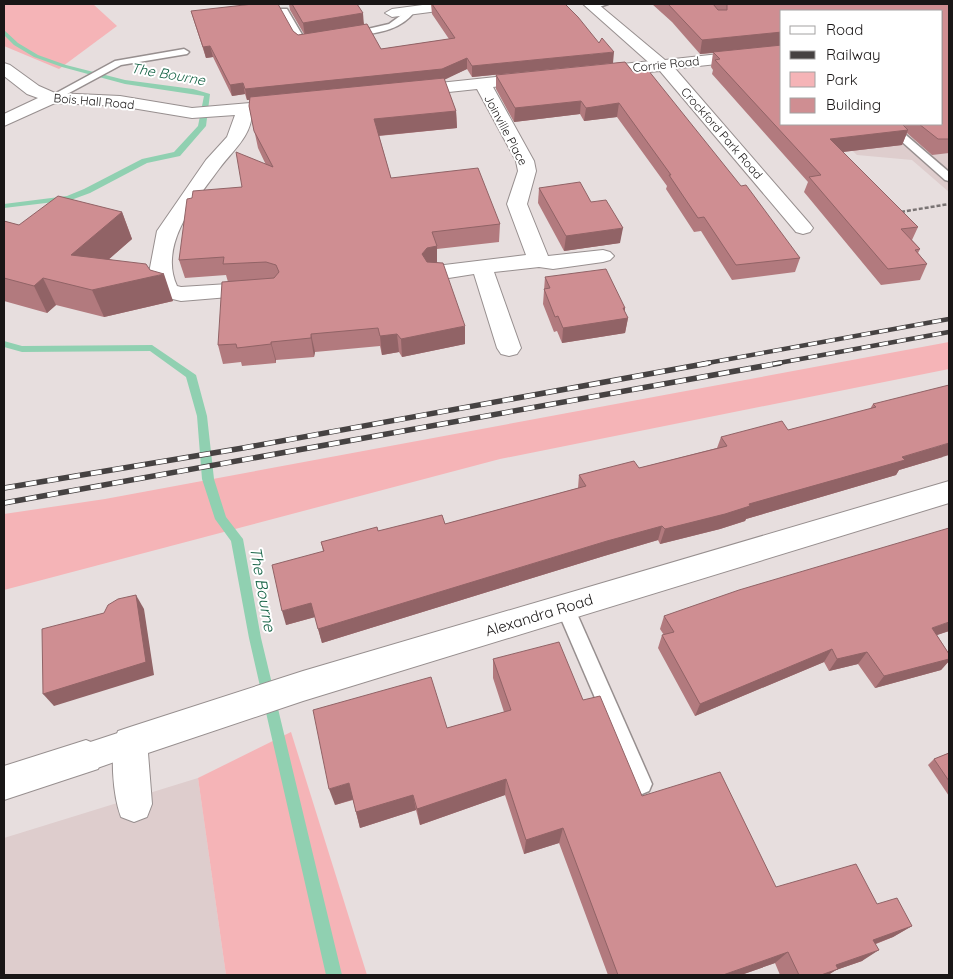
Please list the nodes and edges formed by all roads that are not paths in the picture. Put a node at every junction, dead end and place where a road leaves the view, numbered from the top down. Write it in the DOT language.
graph roads {
  1 [pos="461,4"];
  2 [pos="595,4"];
  3 [pos="284,11"];
  4 [pos="411,11"];
  5 [pos="392,13"];
  6 [pos="340,35"];
  7 [pos="323,38"];
  8 [pos="184,52"];
  9 [pos="780,52"];
  10 [pos="661,65"];
  11 [pos="4,68"];
  12 [pos="576,74"];
  13 [pos="547,76"];
  14 [pos="482,84"];
  15 [pos="391,94"];
  16 [pos="52,98"];
  17 [pos="298,104"];
  18 [pos="244,109"];
  19 [pos="4,121"];
  20 [pos="889,125"];
  21 [pos="949,178"];
  22 [pos="803,228"];
  23 [pos="603,256"];
  24 [pos="538,261"];
  25 [pos="482,267"];
  26 [pos="436,273"];
  27 [pos="270,289"];
  28 [pos="509,348"];
  29 [pos="949,492"];
  30 [pos="565,607"];
  31 [pos="130,743"];
  32 [pos="86,757"];
  33 [pos="4,783"];
  34 [pos="642,784"];
  35 [pos="134,804"];
  1 -- 4 [label="street"];
  2 -- 10 [label="street, Crockford Park Road"];
  3 -- 7 [label="lane"];
  4 -- 5 [label="street"];
  4 -- 6 [label="lane"];
  8 -- 16 [label="lane"];
  9 -- 10 [label="street, Corrie Road"];
  10 -- 12 [label="street, Corrie Road"];
  10 -- 22 [label="street, Crockford Park Road"];
  11 -- 16 [label="street, Bois Hall Road"];
  13 -- 14 [label="street"];
  14 -- 15 [label="street"];
  14 -- 24 [label="street, Joinville Place"];
  16 -- 18 [label="street, Bois Hall Road"];
  16 -- 19 [label="street"];
  17 -- 18 [label="street"];
  18 -- 27 [label="street"];
  20 -- 21 [label="lane"];
  23 -- 24 [label="street"];
  24 -- 25 [label="street"];
  25 -- 26 [label="street"];
  25 -- 28 [label="street"];
  29 -- 30 [label="street, Alexandra Road"];
  30 -- 31 [label="street, Alexandra Road"];
  30 -- 34 [label="lane"];
  31 -- 32 [label="street, Alexandra Road"];
  31 -- 35 [label="street"];
  32 -- 33 [label="street, Alexandra Road"];
}
